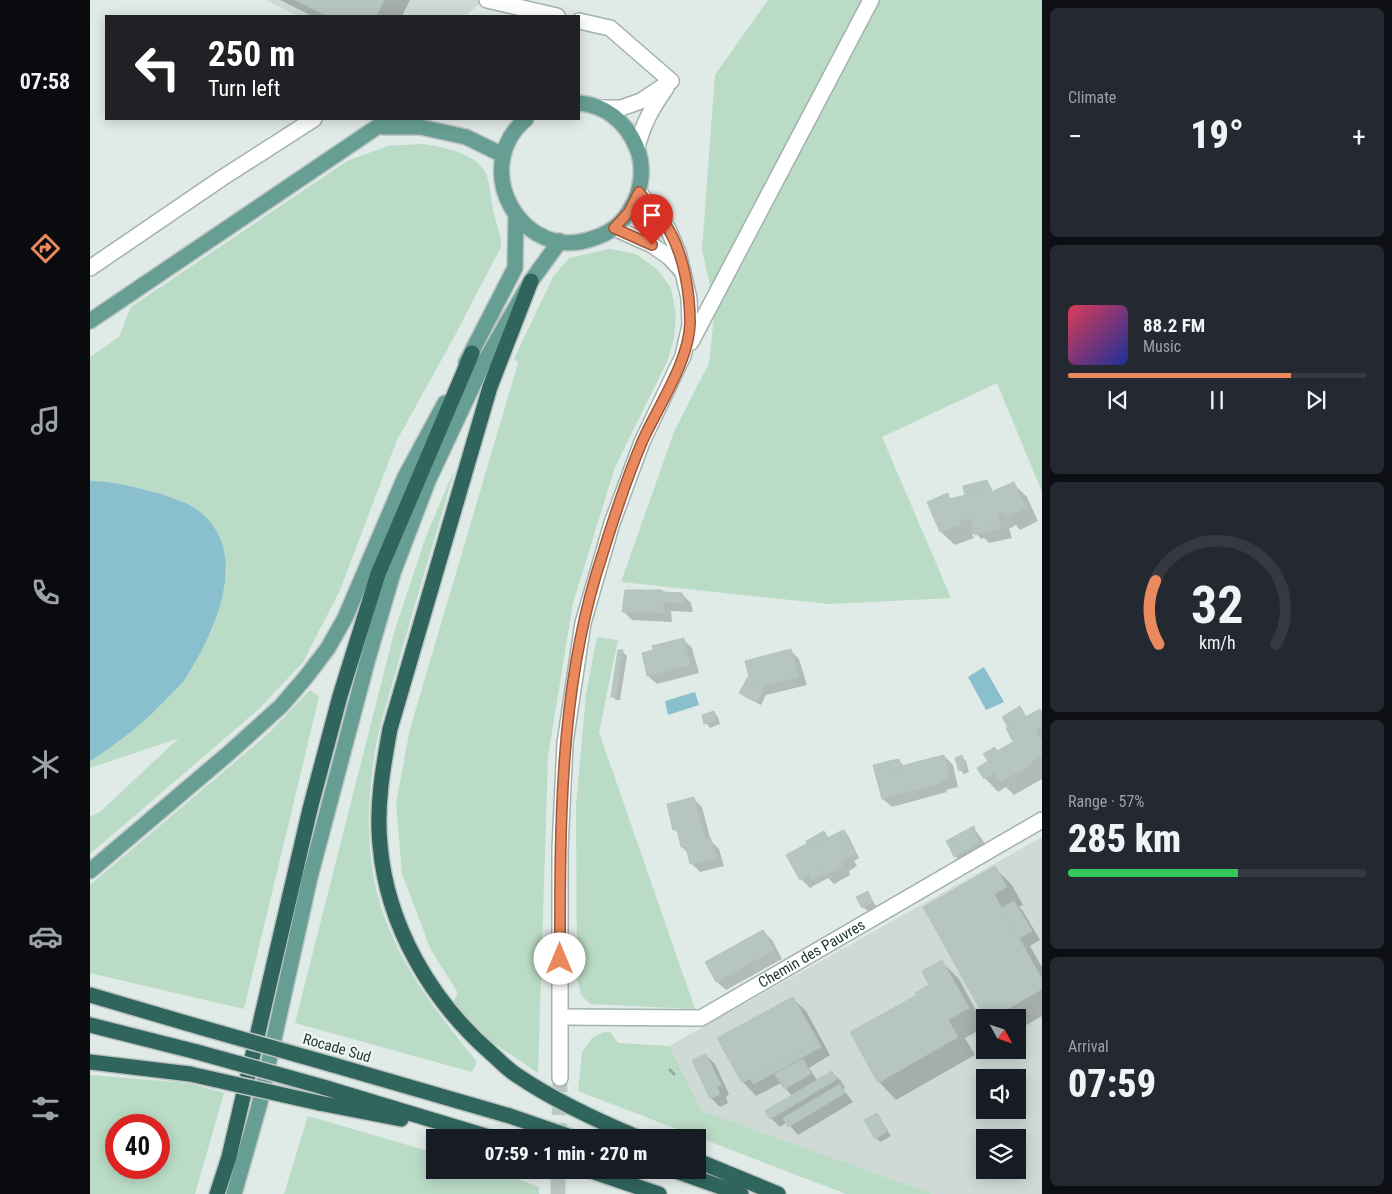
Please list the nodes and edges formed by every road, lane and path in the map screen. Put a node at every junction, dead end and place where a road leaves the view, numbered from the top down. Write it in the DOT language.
graph roads {
  1 [pos="487,0"];
  2 [pos="871,0"];
  3 [pos="553,15"];
  4 [pos="580,21"];
  5 [pos="598,26"];
  6 [pos="580,30"];
  7 [pos="671,80"];
  8 [pos="580,103"];
  9 [pos="599,108"];
  10 [pos="312,120"];
  11 [pos="394,120"];
  12 [pos="522,120"];
  13 [pos="377,127"];
  14 [pos="637,148"];
  15 [pos="503,155"];
  16 [pos="639,192"];
  17 [pos="516,216"];
  18 [pos="614,228"];
  19 [pos="560,242"];
  20 [pos="90,268"];
  21 [pos="683,272"];
  22 [pos="532,282"];
  23 [pos="90,321"];
  24 [pos="472,353"];
  25 [pos="683,356"];
  26 [pos="1042,820"];
  27 [pos="90,871"];
  28 [pos="90,995"];
  29 [pos="561,1017"];
  30 [pos="90,1025"];
  31 [pos="90,1062"];
  32 [pos="560,1078"];
  33 [pos="447,1129"];
  34 [pos="462,1129"];
  35 [pos="548,1129"];
  36 [pos="619,1129"];
  37 [pos="706,1164"];
  38 [pos="615,1179"];
  39 [pos="699,1179"];
  40 [pos="217,1194"];
  41 [pos="234,1194"];
  42 [pos="659,1194"];
  43 [pos="741,1194"];
  44 [pos="778,1194"];
  1 -- 3 [label="street"];
  2 -- 25 [label="street"];
  4 -- 5 [label="street"];
  5 -- 6 [label="street"];
  5 -- 7 [label="street"];
  7 -- 9 [label="street"];
  7 -- 14 [label="street"];
  8 -- 9 [label="main road"];
  9 -- 14 [label="main road"];
  10 -- 20 [label="street"];
  11 -- 13 [label="main road"];
  12 -- 15 [label="main road"];
  13 -- 15 [label="main road"];
  13 -- 23 [label="main road"];
  14 -- 16 [label="main road"];
  15 -- 17 [label="main road"];
  16 -- 18 [label="main road"];
  16 -- 21 [label="street"];
  17 -- 19 [label="main road"];
  17 -- 24 [label="main road"];
  18 -- 19 [label="main road"];
  18 -- 21 [label="street"];
  19 -- 22 [label="main road"];
  21 -- 25 [label="street"];
  22 -- 36 [label="highway"];
  22 -- 41 [label="main road"];
  24 -- 27 [label="main road"];
  24 -- 40 [label="highway"];
  25 -- 29 [label="street"];
  26 -- 29 [label="street, Chemin des Pauvres"];
  28 -- 35 [label="highway, Rocade Sud, bridge"];
  29 -- 32 [label="street"];
  30 -- 34 [label="highway, bridge"];
  31 -- 33 [label="highway, bridge"];
  37 -- 44 [label="highway"];
  38 -- 42 [label="highway"];
  39 -- 43 [label="highway"];
}
